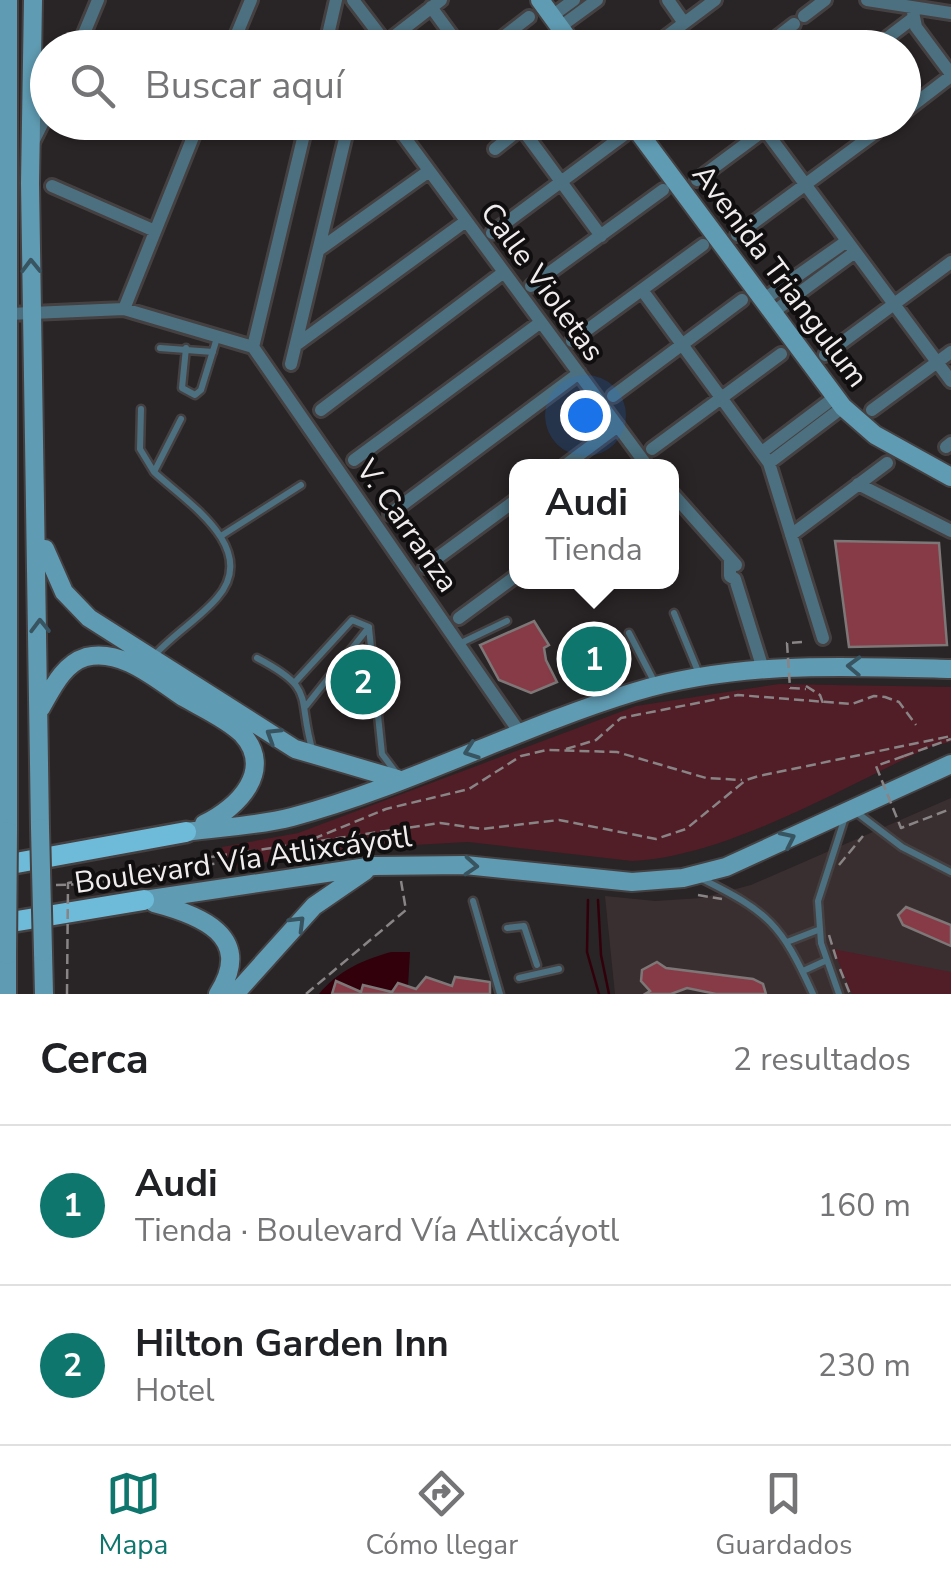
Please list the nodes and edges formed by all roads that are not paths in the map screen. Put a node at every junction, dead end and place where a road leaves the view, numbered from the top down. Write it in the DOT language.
graph roads {
  1 [pos="8,0"];
  2 [pos="33,0"];
  3 [pos="98,0"];
  4 [pos="251,0"];
  5 [pos="336,0"];
  6 [pos="353,0"];
  7 [pos="540,0"];
  8 [pos="574,0"];
  9 [pos="597,0"];
  10 [pos="668,0"];
  11 [pos="715,0"];
  12 [pos="825,0"];
  13 [pos="867,0"];
  14 [pos="437,2"];
  15 [pos="912,13"];
  16 [pos="951,13"];
  17 [pos="530,17"];
  18 [pos="556,22"];
  19 [pos="684,23"];
  20 [pos="33,30"];
  21 [pos="86,30"];
  22 [pos="238,30"];
  23 [pos="328,30"];
  24 [pos="372,30"];
  25 [pos="401,30"];
  26 [pos="452,30"];
  27 [pos="513,30"];
  28 [pos="562,30"];
  29 [pos="675,30"];
  30 [pos="786,30"];
  31 [pos="894,30"];
  32 [pos="951,75"];
  33 [pos="921,99"];
  34 [pos="31,140"];
  35 [pos="34,140"];
  36 [pos="189,140"];
  37 [pos="302,140"];
  38 [pos="345,140"];
  39 [pos="406,140"];
  40 [pos="504,140"];
  41 [pos="532,140"];
  42 [pos="614,140"];
  43 [pos="637,140"];
  44 [pos="747,140"];
  45 [pos="776,140"];
  46 [pos="864,140"];
  47 [pos="31,146"];
  48 [pos="495,148"];
  49 [pos="429,171"];
  50 [pos="697,180"];
  51 [pos="561,182"];
  52 [pos="805,184"];
  53 [pos="52,186"];
  54 [pos="664,190"];
  55 [pos="466,221"];
  56 [pos="155,230"];
  57 [pos="492,233"];
  58 [pos="737,235"];
  59 [pos="602,236"];
  60 [pos="703,245"];
  61 [pos="851,246"];
  62 [pos="320,249"];
  63 [pos="951,262"];
  64 [pos="504,272"];
  65 [pos="531,286"];
  66 [pos="642,290"];
  67 [pos="742,300"];
  68 [pos="894,304"];
  69 [pos="768,306"];
  70 [pos="124,309"];
  71 [pos="9,314"];
  72 [pos="32,314"];
  73 [pos="541,322"];
  74 [pos="218,337"];
  75 [pos="572,341"];
  76 [pos="682,344"];
  77 [pos="296,345"];
  78 [pos="160,348"];
  79 [pos="186,348"];
  80 [pos="253,348"];
  81 [pos="212,352"];
  82 [pos="951,352"];
  83 [pos="781,354"];
  84 [pos="825,355"];
  85 [pos="937,362"];
  86 [pos="291,364"];
  87 [pos="578,373"];
  88 [pos="951,381"];
  89 [pos="613,396"];
  90 [pos="722,397"];
  91 [pos="839,402"];
  92 [pos="141,410"];
  93 [pos="321,410"];
  94 [pos="872,410"];
  95 [pos="181,420"];
  96 [pos="618,426"];
  97 [pos="652,448"];
  98 [pos="766,458"];
  99 [pos="572,459"];
  100 [pos="643,459"];
  101 [pos="354,460"];
  102 [pos="887,463"];
  103 [pos="154,472"];
  104 [pos="951,477"];
  105 [pos="858,484"];
  106 [pos="302,485"];
  107 [pos="679,499"];
  108 [pos="509,505"];
  109 [pos="390,514"];
  110 [pos="39,531"];
  111 [pos="951,531"];
  112 [pos="3,533"];
  113 [pos="791,535"];
  114 [pos="222,536"];
  115 [pos="425,568"];
  116 [pos="509,581"];
  117 [pos="674,613"];
  118 [pos="459,618"];
  119 [pos="507,621"];
  120 [pos="368,626"];
  121 [pos="629,633"];
  122 [pos="823,638"];
  123 [pos="458,644"];
  124 [pos="152,658"];
  125 [pos="257,658"];
  126 [pos="763,669"];
  127 [pos="951,669"];
  128 [pos="701,678"];
  129 [pos="296,681"];
  130 [pos="657,687"];
  131 [pos="306,706"];
  132 [pos="41,708"];
  133 [pos="520,733"];
  134 [pos="3,753"];
  135 [pos="314,758"];
  136 [pos="951,764"];
  137 [pos="399,778"];
  138 [pos="850,810"];
  139 [pos="186,832"];
  140 [pos="0,866"];
  141 [pos="374,866"];
  142 [pos="951,872"];
  143 [pos="694,876"];
  144 [pos="144,900"];
  145 [pos="473,901"];
  146 [pos="0,924"];
  147 [pos="507,928"];
  148 [pos="818,930"];
  149 [pos="787,942"];
  150 [pos="825,961"];
  151 [pos="537,965"];
  152 [pos="559,969"];
  153 [pos="803,971"];
  154 [pos="519,978"];
  155 [pos="6,994"];
  156 [pos="44,994"];
  157 [pos="218,994"];
  158 [pos="236,994"];
  159 [pos="500,994"];
  160 [pos="813,994"];
  161 [pos="839,994"];
  1 -- 71 [label="main road"];
  2 -- 20 [label="main road"];
  3 -- 21 [label="street"];
  4 -- 22 [label="street"];
  5 -- 23 [label="street"];
  6 -- 24 [label="street"];
  7 -- 18 [label="main road"];
  8 -- 18 [label="street"];
  9 -- 18 [label="street"];
  10 -- 19 [label="street"];
  11 -- 19 [label="street"];
  12 -- 30 [label="street"];
  13 -- 15 [label="street"];
  14 -- 25 [label="street"];
  14 -- 26 [label="street"];
  15 -- 16 [label="street"];
  15 -- 31 [label="street"];
  15 -- 32 [label="street"];
  17 -- 27 [label="street"];
  18 -- 28 [label="main road"];
  19 -- 29 [label="street"];
  32 -- 33 [label="street"];
  34 -- 47 [label="main road"];
  35 -- 47 [label="street"];
  36 -- 56 [label="street"];
  37 -- 80 [label="street"];
  38 -- 62 [label="street"];
  39 -- 49 [label="street, Calle Violetas"];
  40 -- 48 [label="street"];
  41 -- 51 [label="street"];
  42 -- 51 [label="street"];
  43 -- 69 [label="main road, Avenida Triangulum"];
  44 -- 50 [label="street"];
  45 -- 52 [label="street"];
  46 -- 52 [label="street"];
  72 -- 47 [label="main road, one-way"];
  49 -- 55 [label="street, Calle Violetas"];
  49 -- 62 [label="street"];
  51 -- 57 [label="street"];
  51 -- 59 [label="street"];
  52 -- 58 [label="street"];
  52 -- 61 [label="street"];
  53 -- 56 [label="street"];
  54 -- 59 [label="street"];
  55 -- 64 [label="street, Calle Violetas"];
  55 -- 77 [label="street"];
  56 -- 70 [label="street"];
  59 -- 65 [label="street"];
  60 -- 66 [label="street"];
  61 -- 68 [label="street"];
  61 -- 69 [label="street"];
  62 -- 77 [label="street"];
  63 -- 68 [label="street"];
  64 -- 73 [label="street, Calle Violetas"];
  64 -- 93 [label="street"];
  66 -- 75 [label="street"];
  66 -- 76 [label="street"];
  67 -- 76 [label="street"];
  68 -- 84 [label="street"];
  68 -- 85 [label="street"];
  69 -- 91 [label="main road, Avenida Triangulum"];
  70 -- 72 [label="street"];
  70 -- 74 [label="street"];
  71 -- 72 [label="street"];
  71 -- 112 [label="main road"];
  72 -- 110 [label="main road"];
  73 -- 87 [label="street, Calle Violetas"];
  73 -- 101 [label="street"];
  74 -- 80 [label="street"];
  74 -- 81 [label="lane"];
  76 -- 89 [label="street"];
  76 -- 90 [label="street"];
  77 -- 86 [label="street"];
  78 -- 79 [label="lane"];
  79 -- 81 [label="lane"];
  79 -- 81 [label="lane"];
  80 -- 123 [label="street, V. Carranza"];
  82 -- 85 [label="street"];
  83 -- 90 [label="street"];
  85 -- 88 [label="street"];
  85 -- 94 [label="street"];
  87 -- 96 [label="street, Calle Violetas"];
  87 -- 109 [label="street"];
  90 -- 97 [label="street"];
  90 -- 98 [label="street"];
  91 -- 98 [label="street"];
  91 -- 104 [label="main road, Avenida Triangulum"];
  92 -- 103 [label="lane"];
  95 -- 103 [label="lane"];
  96 -- 99 [label="street"];
  96 -- 100 [label="street, Calle Violetas"];
  98 -- 113 [label="street"];
  102 -- 105 [label="street"];
  103 -- 114 [label="lane"];
  105 -- 111 [label="street"];
  105 -- 113 [label="street"];
  106 -- 114 [label="lane"];
  107 -- 126 [label="street"];
  108 -- 115 [label="street"];
  110 -- 124 [label="main road"];
  132 -- 110 [label="main road, one-way"];
  112 -- 134 [label="main road"];
  113 -- 122 [label="street"];
  114 -- 124 [label="lane"];
  116 -- 118 [label="street"];
  117 -- 128 [label="lane"];
  119 -- 123 [label="lane"];
  120 -- 129 [label="lane"];
  120 -- 131 [label="lane"];
  120 -- 137 [label="lane"];
  121 -- 130 [label="lane"];
  123 -- 133 [label="street, V. Carranza"];
  135 -- 124 [label="main road, one-way"];
  125 -- 129 [label="lane"];
  127 -- 126 [label="main road, Boulevard Vía Atlixcáyotl, one-way"];
  126 -- 128 [label="main road, Boulevard Vía Atlixcáyotl"];
  128 -- 130 [label="main road, Boulevard Vía Atlixcáyotl"];
  129 -- 131 [label="lane"];
  130 -- 133 [label="main road, Boulevard Vía Atlixcáyotl"];
  131 -- 135 [label="lane"];
  132 -- 139 [label="main road"];
  132 -- 156 [label="main road, bridge"];
  133 -- 137 [label="main road, Boulevard Vía Atlixcáyotl, one-way"];
  134 -- 155 [label="main road, bridge"];
  135 -- 137 [label="main road"];
  136 -- 138 [label="main road, Boulevard Vía Atlixcáyotl"];
  137 -- 139 [label="main road, Boulevard Vía Atlixcáyotl"];
  138 -- 142 [label="lane"];
  143 -- 138 [label="main road, Boulevard Vía Atlixcáyotl, one-way"];
  138 -- 148 [label="lane"];
  139 -- 140 [label="main road, Boulevard Vía Atlixcáyotl"];
  141 -- 143 [label="main road, Boulevard Vía Atlixcáyotl, one-way"];
  141 -- 144 [label="main road, Boulevard Vía Atlixcáyotl"];
  158 -- 141 [label="main road, one-way"];
  143 -- 149 [label="lane"];
  144 -- 146 [label="main road, Boulevard Vía Atlixcáyotl"];
  144 -- 157 [label="main road"];
  145 -- 159 [label="lane"];
  147 -- 151 [label="lane"];
  148 -- 149 [label="lane"];
  148 -- 150 [label="lane"];
  149 -- 153 [label="lane"];
  150 -- 153 [label="lane"];
  150 -- 161 [label="lane"];
  152 -- 154 [label="lane"];
  153 -- 160 [label="lane"];
}
